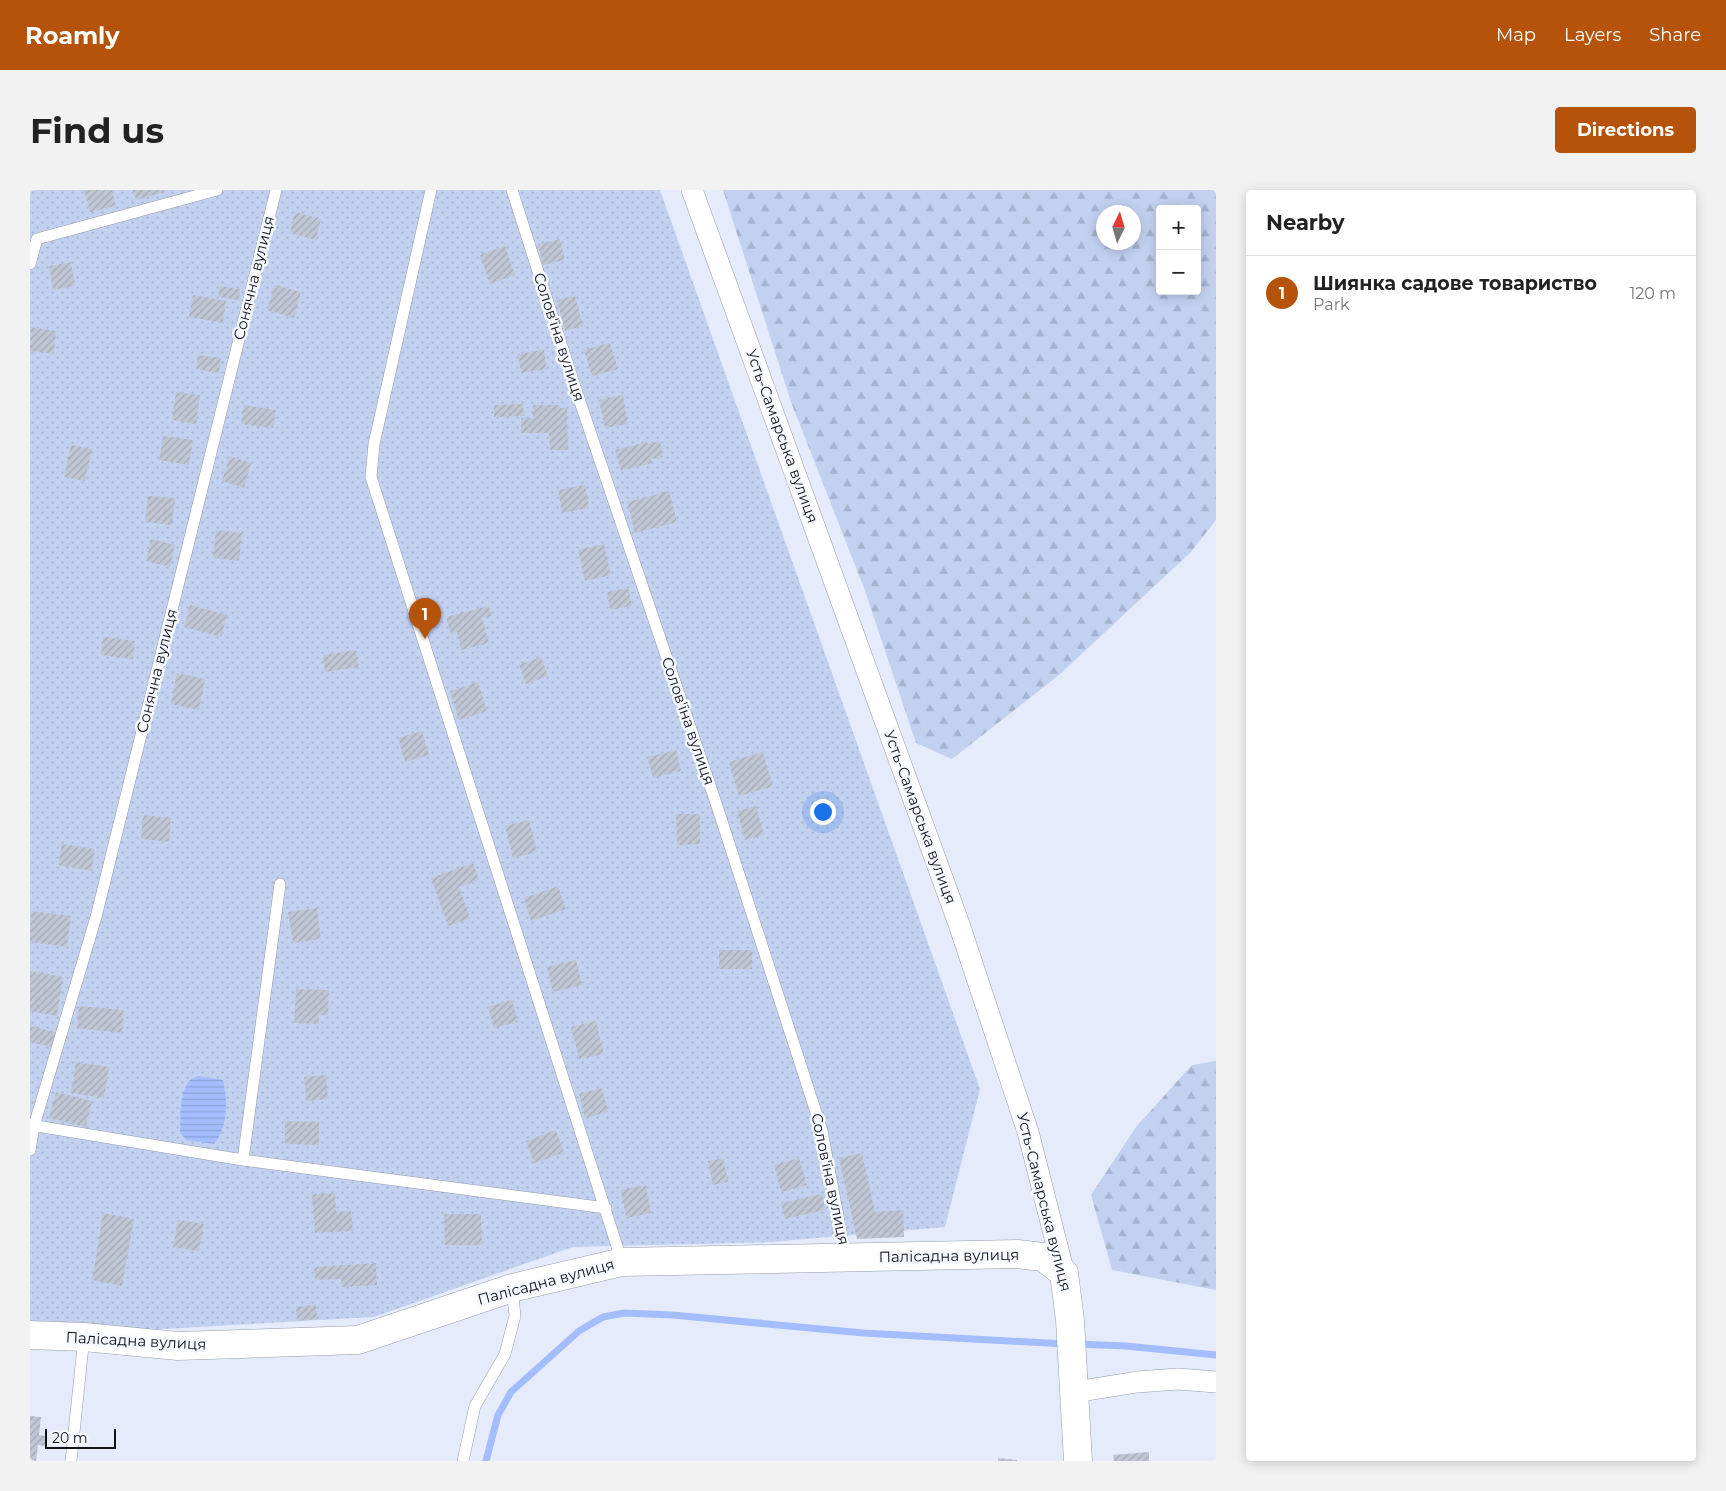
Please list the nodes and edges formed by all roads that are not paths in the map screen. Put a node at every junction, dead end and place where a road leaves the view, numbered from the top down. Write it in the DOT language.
graph roads {
  1 [pos="217,190"];
  2 [pos="276,190"];
  3 [pos="431,190"];
  4 [pos="512,190"];
  5 [pos="692,190"];
  6 [pos="30,264"];
  7 [pos="280,884"];
  8 [pos="32,1126"];
  9 [pos="30,1150"];
  10 [pos="243,1160"];
  11 [pos="606,1208"];
  12 [pos="847,1257"];
  13 [pos="622,1262"];
  14 [pos="1064,1273"];
  15 [pos="512,1288"];
  16 [pos="30,1336"];
  17 [pos="84,1337"];
  18 [pos="1074,1381"];
  19 [pos="1216,1382"];
  20 [pos="71,1461"];
  21 [pos="463,1461"];
  22 [pos="1078,1461"];
  1 -- 6 [label="lane"];
  2 -- 8 [label="lane, Сонячна вулиця"];
  3 -- 11 [label="lane"];
  4 -- 12 [label="lane, Солов'їна вулиця"];
  5 -- 14 [label="street, Усть-Самарська вулиця"];
  7 -- 10 [label="lane"];
  8 -- 9 [label="lane, Сонячна вулиця"];
  8 -- 10 [label="lane"];
  10 -- 11 [label="lane"];
  11 -- 13 [label="lane"];
  12 -- 13 [label="street, Палісадна вулиця"];
  12 -- 14 [label="street, Палісадна вулиця"];
  13 -- 15 [label="street, Палісадна вулиця"];
  14 -- 18 [label="street, Усть-Самарська вулиця"];
  15 -- 17 [label="street, Палісадна вулиця"];
  15 -- 21 [label="lane"];
  16 -- 17 [label="street, Палісадна вулиця"];
  17 -- 20 [label="lane"];
  18 -- 19 [label="street"];
  18 -- 22 [label="street, Усть-Самарська вулиця"];
}
